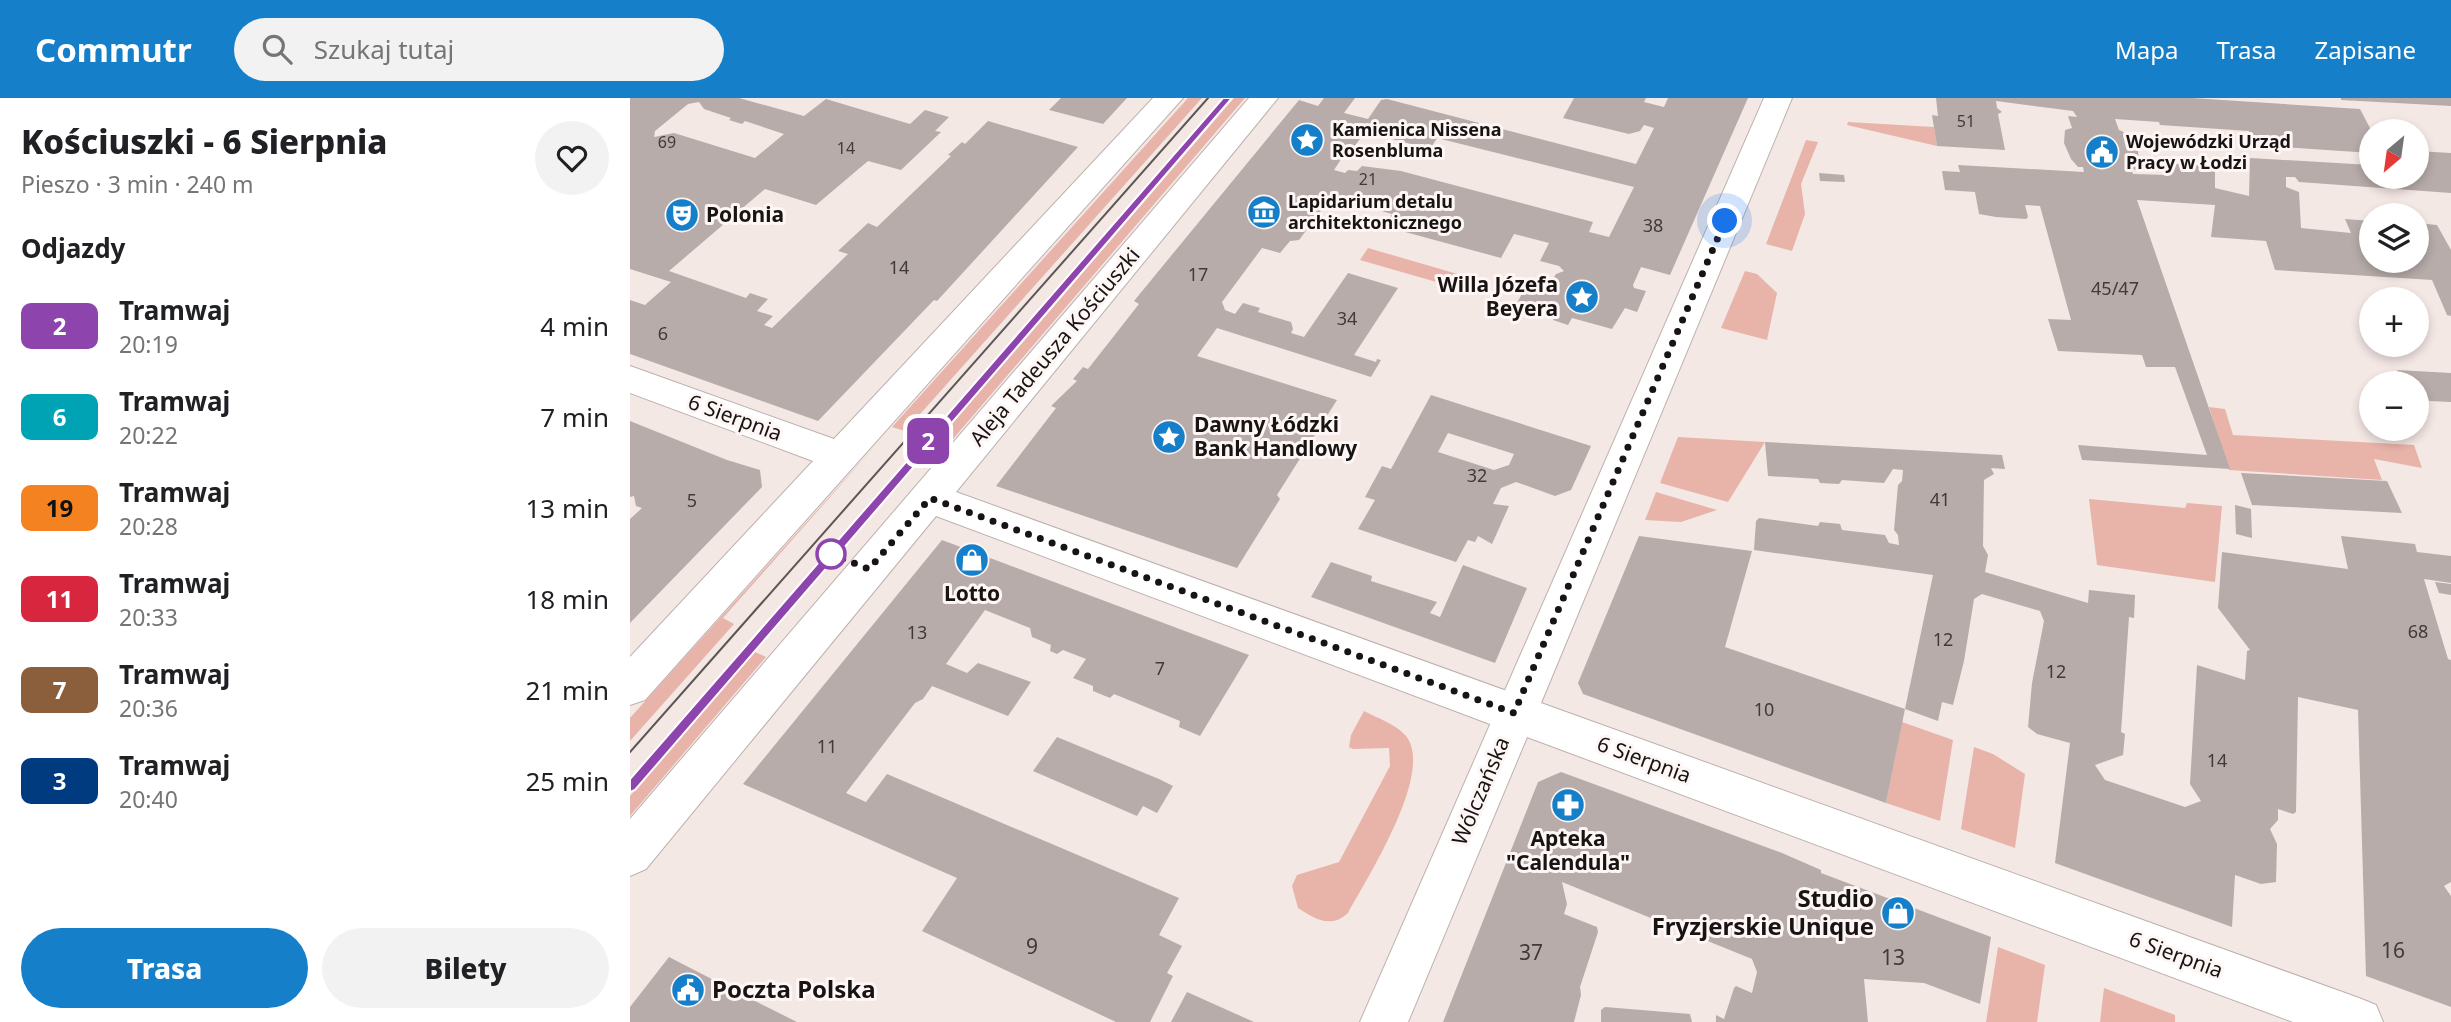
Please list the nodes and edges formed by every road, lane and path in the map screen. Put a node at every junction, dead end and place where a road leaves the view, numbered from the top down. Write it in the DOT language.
graph roads {
  1 [pos="1168,98"];
  2 [pos="1264,98"];
  3 [pos="1778,98"];
  4 [pos="630,379"];
  5 [pos="841,456"];
  6 [pos="930,498"];
  7 [pos="630,686"];
  8 [pos="1514,713"];
  9 [pos="630,853"];
  10 [pos="1384,1022"];
  11 [pos="2359,1022"];
  1 -- 5 [label="street"];
  2 -- 6 [label="street, Aleja Tadeusza Kościuszki"];
  3 -- 8 [label="street, Wólczańska"];
  4 -- 5 [label="street, 6 Sierpnia"];
  5 -- 7 [label="street"];
  6 -- 8 [label="street, 6 Sierpnia"];
  6 -- 9 [label="street, Aleja Tadeusza Kościuszki"];
  8 -- 10 [label="street, Wólczańska"];
  8 -- 11 [label="street, 6 Sierpnia"];
}
